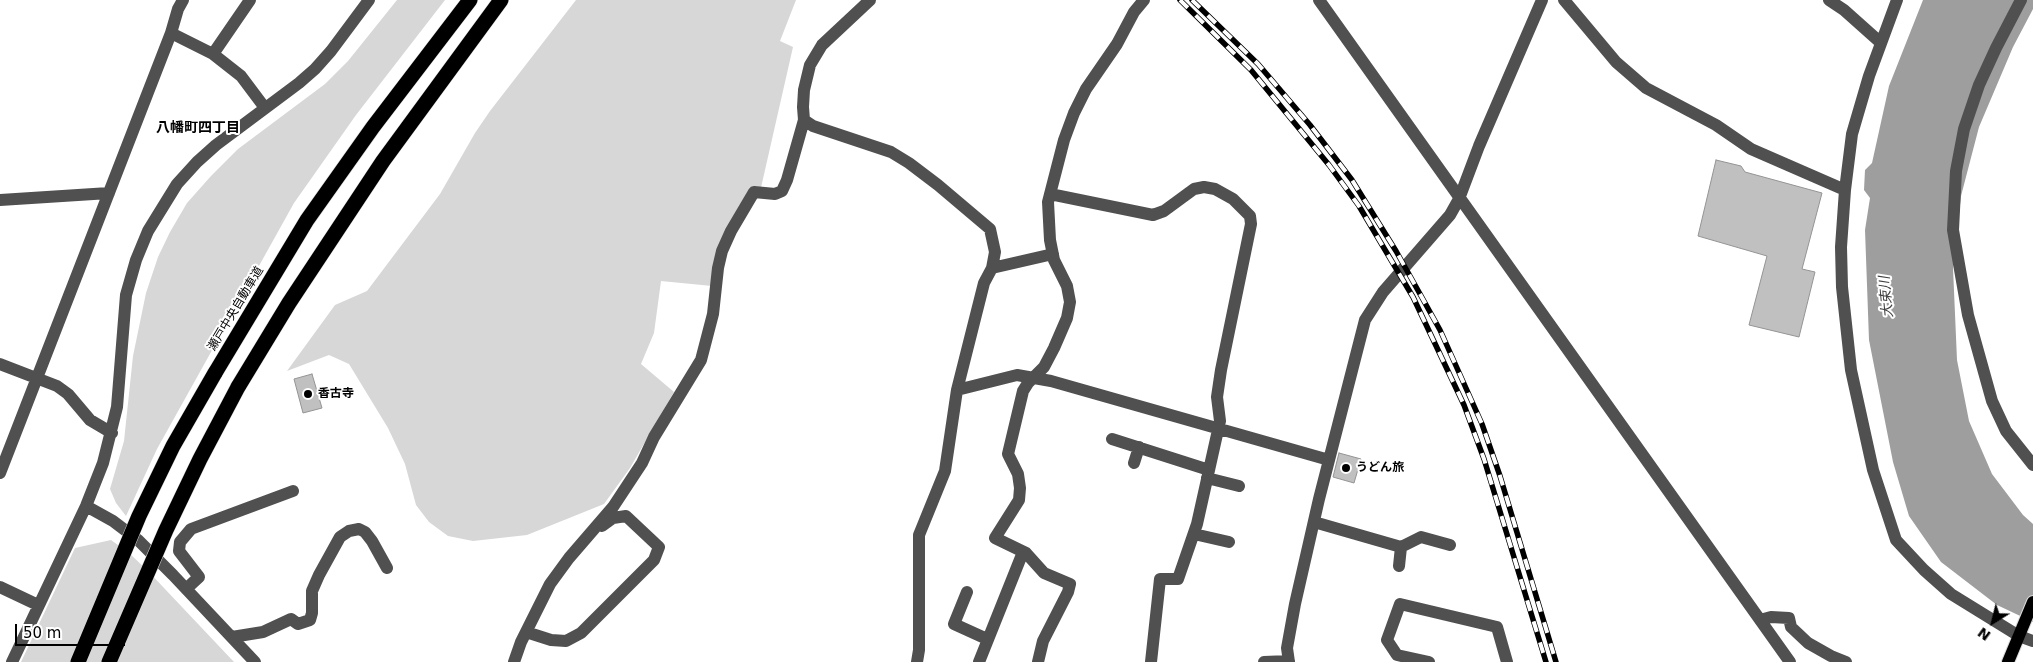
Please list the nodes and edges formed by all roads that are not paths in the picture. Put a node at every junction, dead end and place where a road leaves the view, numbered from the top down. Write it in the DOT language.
graph roads {
  1 [pos="183,0"];
  2 [pos="250,0"];
  3 [pos="369,0"];
  4 [pos="470,0"];
  5 [pos="502,0"];
  6 [pos="870,0"];
  7 [pos="1144,0"];
  8 [pos="1319,0"];
  9 [pos="1542,0"];
  10 [pos="1564,0"];
  11 [pos="1829,0"];
  12 [pos="1897,0"];
  13 [pos="2021,0"];
  14 [pos="172,33"];
  15 [pos="1881,43"];
  16 [pos="213,54"];
  17 [pos="265,108"];
  18 [pos="804,120"];
  19 [pos="1845,190"];
  20 [pos="109,193"];
  21 [pos="1050,194"];
  22 [pos="1459,199"];
  23 [pos="0,200"];
  24 [pos="1053,254"];
  25 [pos="992,268"];
  26 [pos="0,364"];
  27 [pos="38,377"];
  28 [pos="1033,378"];
  29 [pos="957,390"];
  30 [pos="1218,428"];
  31 [pos="112,433"];
  32 [pos="1112,439"];
  33 [pos="1139,448"];
  34 [pos="1329,460"];
  35 [pos="1134,463"];
  36 [pos="2033,465"];
  37 [pos="0,473"];
  38 [pos="1208,474"];
  39 [pos="1239,486"];
  40 [pos="293,491"];
  41 [pos="86,506"];
  42 [pos="1314,522"];
  43 [pos="1194,534"];
  44 [pos="588,536"];
  45 [pos="1229,542"];
  46 [pos="1450,545"];
  47 [pos="1401,547"];
  48 [pos="1023,552"];
  49 [pos="1399,566"];
  50 [pos="386,568"];
  51 [pos="0,587"];
  52 [pos="186,589"];
  53 [pos="968,592"];
  54 [pos="2033,602"];
  55 [pos="38,605"];
  56 [pos="1760,620"];
  57 [pos="2021,631"];
  58 [pos="526,632"];
  59 [pos="232,637"];
  60 [pos="987,640"];
  61 [pos="2033,641"];
  62 [pos="251,660"];
  63 [pos="1289,661"];
  64 [pos="12,662"];
  65 [pos="78,662"];
  66 [pos="109,662"];
  67 [pos="514,662"];
  68 [pos="917,662"];
  69 [pos="978,662"];
  70 [pos="1038,662"];
  71 [pos="1151,662"];
  72 [pos="1264,662"];
  73 [pos="1429,662"];
  74 [pos="1507,662"];
  75 [pos="1790,662"];
  76 [pos="1846,662"];
  77 [pos="2008,662"];
  1 -- 14 [label="street"];
  2 -- 16 [label="street"];
  3 -- 17 [label="street"];
  4 -- 65 [label="highway, 瀬戸中央自動車道, bridge"];
  5 -- 66 [label="highway, bridge"];
  6 -- 18 [label="street"];
  7 -- 21 [label="street"];
  8 -- 22 [label="street"];
  9 -- 22 [label="street"];
  10 -- 19 [label="street"];
  11 -- 15 [label="street"];
  12 -- 15 [label="street"];
  13 -- 36 [label="street"];
  14 -- 16 [label="street"];
  14 -- 20 [label="street"];
  15 -- 19 [label="street"];
  16 -- 17 [label="street"];
  17 -- 31 [label="street"];
  18 -- 25 [label="street"];
  18 -- 44 [label="street"];
  19 -- 57 [label="street"];
  20 -- 23 [label="street"];
  20 -- 27 [label="street"];
  21 -- 24 [label="street"];
  21 -- 30 [label="street"];
  22 -- 34 [label="street"];
  22 -- 56 [label="street"];
  24 -- 25 [label="street"];
  24 -- 28 [label="street"];
  25 -- 29 [label="street"];
  26 -- 27 [label="street"];
  27 -- 31 [label="street"];
  27 -- 37 [label="street"];
  28 -- 29 [label="street"];
  28 -- 30 [label="street"];
  28 -- 48 [label="street"];
  29 -- 68 [label="street"];
  30 -- 34 [label="street"];
  30 -- 38 [label="street"];
  31 -- 41 [label="street"];
  32 -- 33 [label="street"];
  33 -- 35 [label="street"];
  33 -- 38 [label="street"];
  34 -- 42 [label="street"];
  38 -- 39 [label="street"];
  38 -- 43 [label="street"];
  40 -- 52 [label="street"];
  41 -- 52 [label="street"];
  41 -- 55 [label="street"];
  42 -- 47 [label="street"];
  42 -- 63 [label="street"];
  43 -- 45 [label="street"];
  43 -- 71 [label="street"];
  44 -- 58 [label="street"];
  44 -- 58 [label="street"];
  46 -- 47 [label="street"];
  47 -- 49 [label="street"];
  48 -- 60 [label="street"];
  48 -- 70 [label="street"];
  50 -- 59 [label="street"];
  51 -- 55 [label="street"];
  52 -- 59 [label="street"];
  53 -- 60 [label="street"];
  54 -- 57 [label="main road"];
  55 -- 64 [label="street"];
  56 -- 75 [label="street"];
  56 -- 76 [label="street"];
  57 -- 61 [label="street"];
  57 -- 77 [label="main road"];
  58 -- 67 [label="street"];
  59 -- 62 [label="street"];
  60 -- 69 [label="street"];
  63 -- 72 [label="street"];
  73 -- 74 [label="street"];
}
